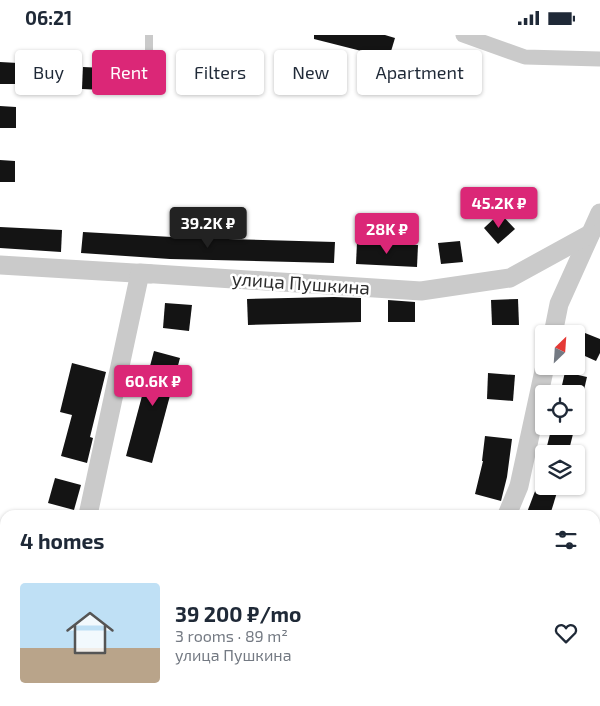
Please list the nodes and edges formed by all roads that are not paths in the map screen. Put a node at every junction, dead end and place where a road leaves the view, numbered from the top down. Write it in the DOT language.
graph roads {
  1 [pos="149,35"];
  2 [pos="463,35"];
  3 [pos="149,50"];
  4 [pos="600,59"];
  5 [pos="600,213"];
  6 [pos="590,234"];
  7 [pos="0,265"];
  8 [pos="140,273"];
  9 [pos="555,325"];
  10 [pos="543,375"];
  11 [pos="89,510"];
  12 [pos="509,510"];
  1 -- 3 [label="lane"];
  2 -- 4 [label="street"];
  5 -- 6 [label="street"];
  6 -- 8 [label="street, улица Пушкина"];
  6 -- 9 [label="street"];
  7 -- 8 [label="street, улица Пушкина"];
  8 -- 11 [label="street"];
  10 -- 12 [label="street"];
}
